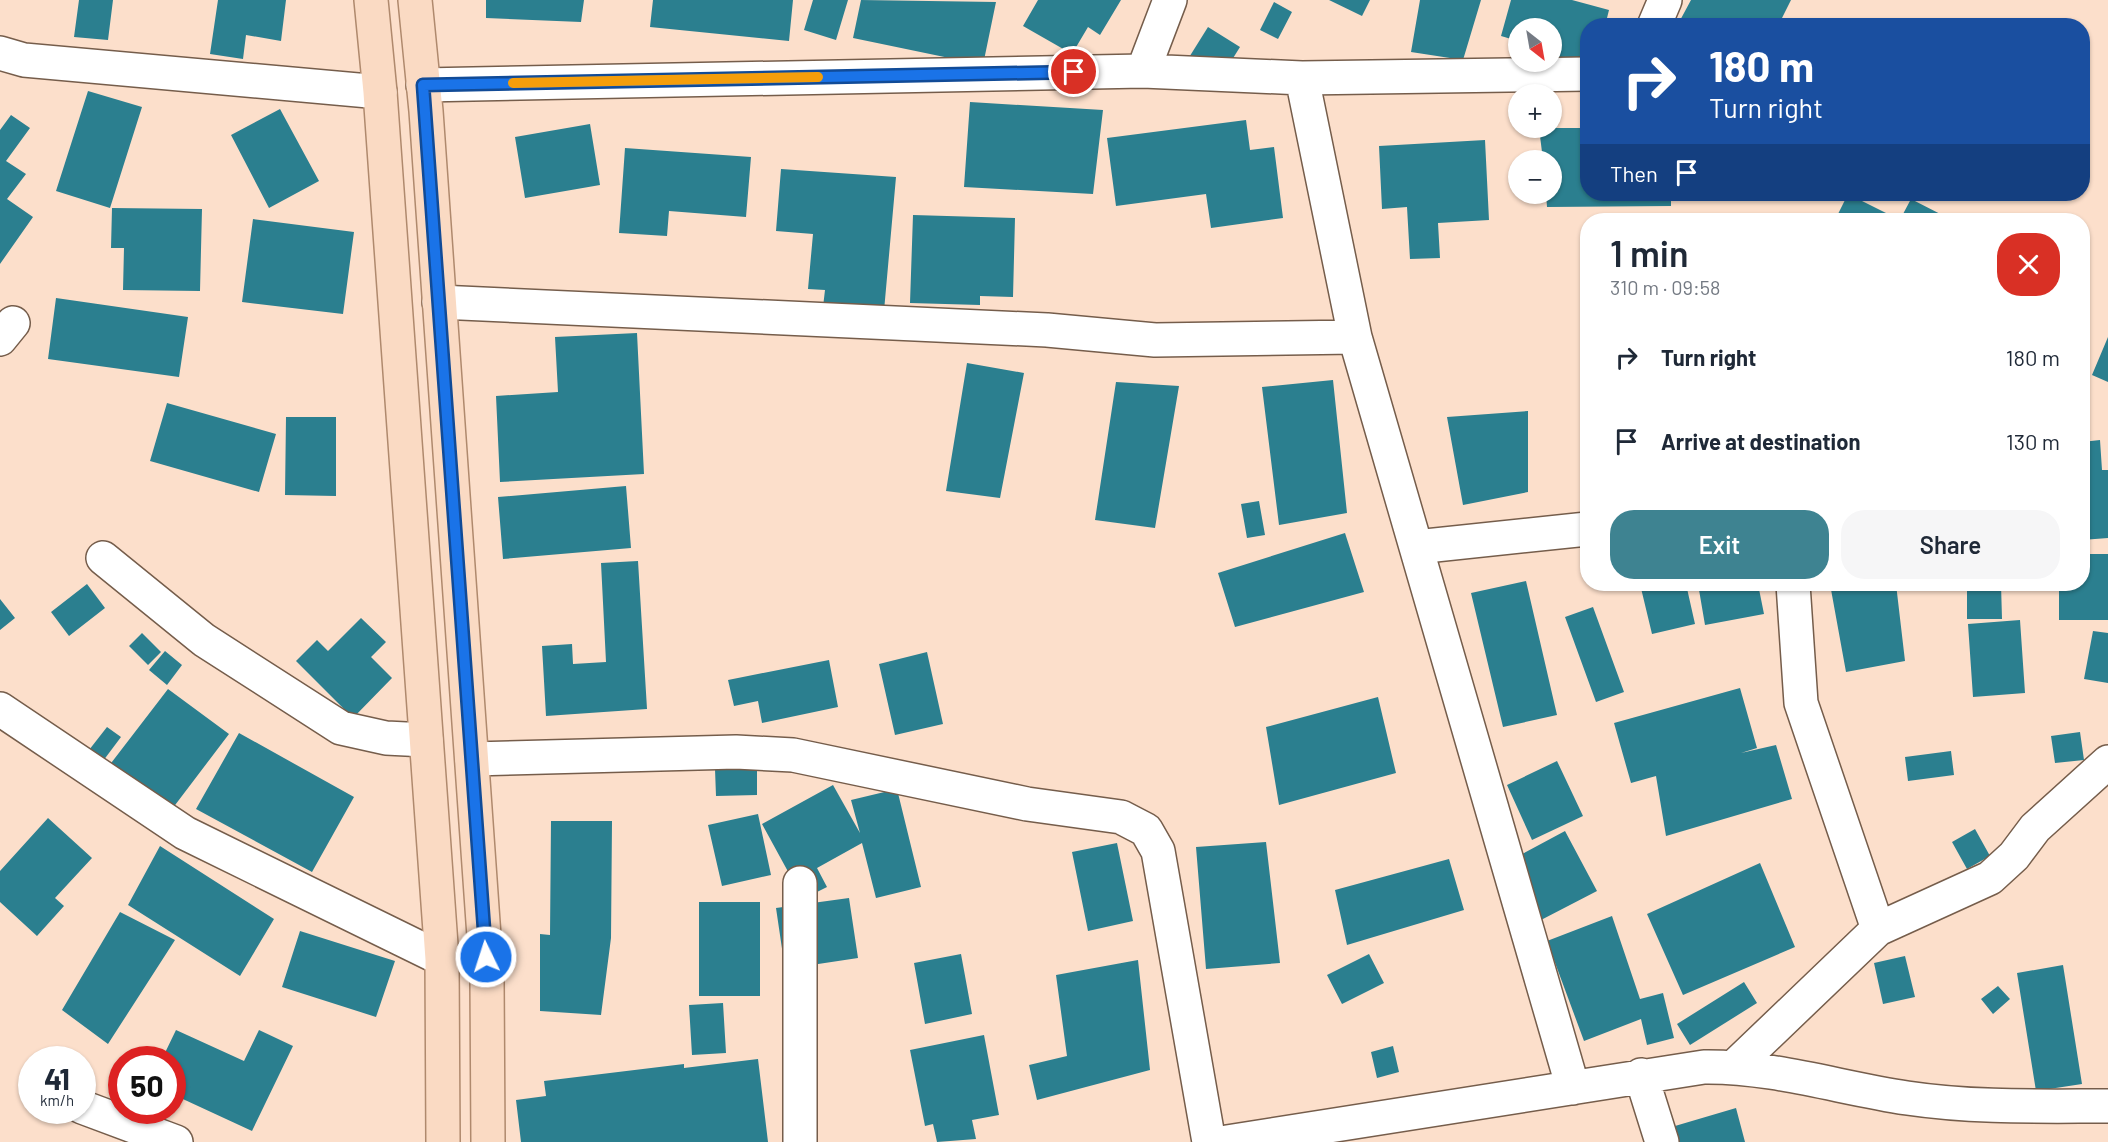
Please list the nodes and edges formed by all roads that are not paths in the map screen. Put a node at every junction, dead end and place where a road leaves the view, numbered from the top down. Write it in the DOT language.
graph roads {
  1 [pos="371,0"];
  2 [pos="415,0"];
  3 [pos="1170,0"];
  4 [pos="1665,0"];
  5 [pos="1657,18"];
  6 [pos="0,53"];
  7 [pos="1143,71"];
  8 [pos="1580,74"];
  9 [pos="1302,78"];
  10 [pos="423,85"];
  11 [pos="380,92"];
  12 [pos="439,302"];
  13 [pos="1355,337"];
  14 [pos="1580,531"];
  15 [pos="1416,547"];
  16 [pos="103,558"];
  17 [pos="1793,591"];
  18 [pos="0,709"];
  19 [pos="426,740"];
  20 [pos="472,759"];
  21 [pos="2108,762"];
  22 [pos="800,883"];
  23 [pos="1878,929"];
  24 [pos="442,959"];
  25 [pos="1735,1066"];
  26 [pos="1641,1075"];
  27 [pos="1574,1088"];
  28 [pos="2108,1106"];
  29 [pos="96,1112"];
  30 [pos="176,1142"];
  31 [pos="443,1142"];
  32 [pos="488,1142"];
  33 [pos="800,1142"];
  34 [pos="1209,1142"];
  35 [pos="1227,1142"];
  36 [pos="1662,1142"];
  1 -- 11 [label="main road"];
  2 -- 10 [label="main road"];
  3 -- 7 [label="street"];
  4 -- 5 [label="street"];
  6 -- 11 [label="street"];
  7 -- 9 [label="street"];
  7 -- 10 [label="street"];
  8 -- 9 [label="street"];
  9 -- 13 [label="street"];
  10 -- 12 [label="main road"];
  11 -- 19 [label="main road"];
  12 -- 13 [label="street"];
  12 -- 20 [label="main road"];
  13 -- 15 [label="street"];
  14 -- 15 [label="street"];
  15 -- 27 [label="street"];
  16 -- 19 [label="street"];
  17 -- 23 [label="street"];
  18 -- 24 [label="street"];
  19 -- 24 [label="main road"];
  20 -- 32 [label="main road"];
  20 -- 34 [label="street"];
  21 -- 23 [label="street"];
  22 -- 33 [label="street"];
  23 -- 25 [label="street"];
  24 -- 31 [label="main road"];
  25 -- 26 [label="street"];
  25 -- 28 [label="street"];
  26 -- 27 [label="street"];
  26 -- 36 [label="street"];
  27 -- 35 [label="street"];
  29 -- 30 [label="street"];
}
